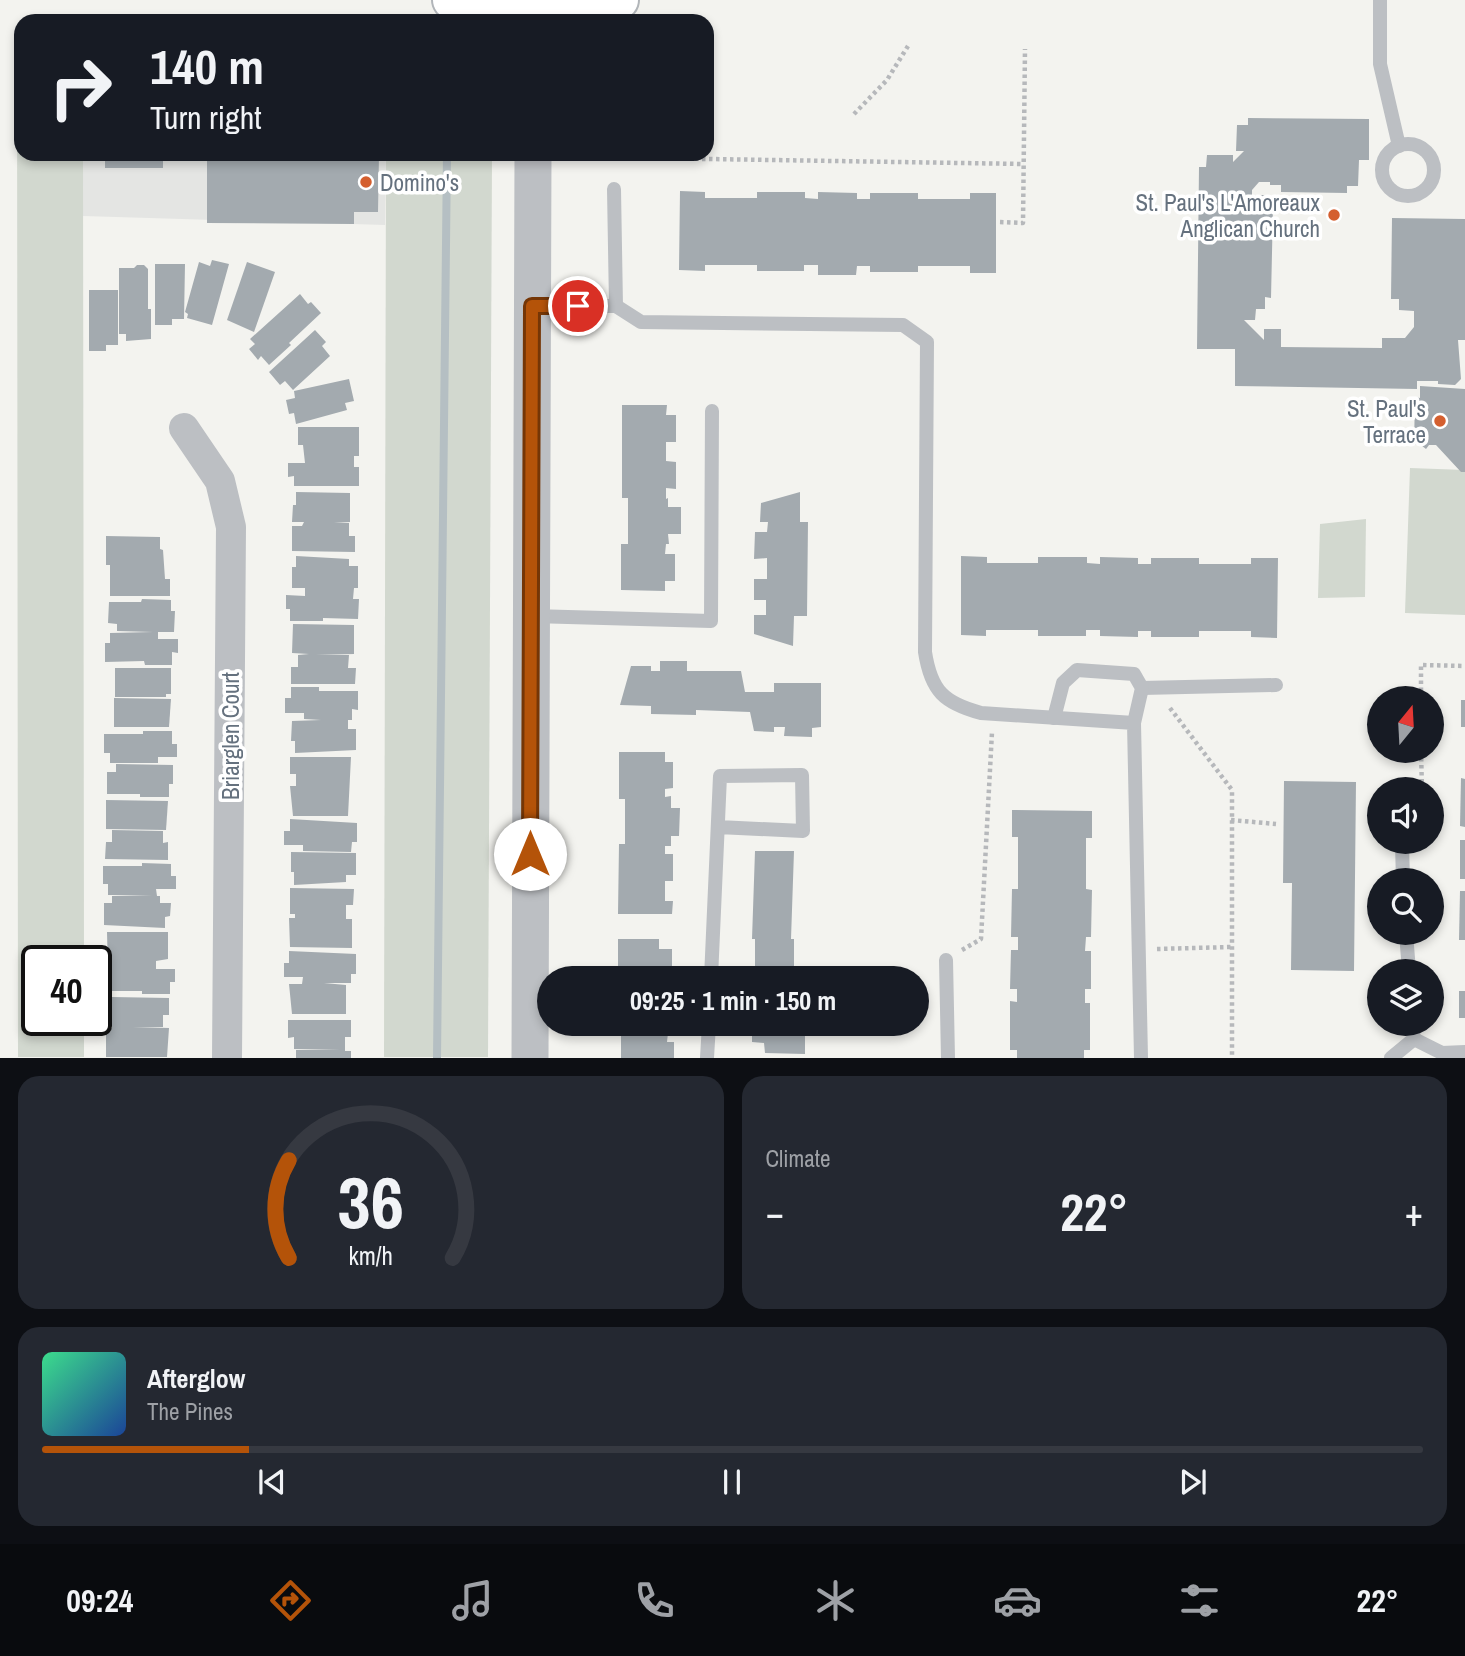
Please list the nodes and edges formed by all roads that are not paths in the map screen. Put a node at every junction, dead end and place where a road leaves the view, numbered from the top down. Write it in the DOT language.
graph roads {
  1 [pos="452,0"];
  2 [pos="619,0"];
  3 [pos="1380,0"];
  4 [pos="534,9"];
  5 [pos="1399,146"];
  6 [pos="533,161"];
  7 [pos="614,189"];
  8 [pos="532,306"];
  9 [pos="616,306"];
  10 [pos="712,411"];
  11 [pos="184,428"];
  12 [pos="531,616"];
  13 [pos="1276,685"];
  14 [pos="1149,689"];
  15 [pos="1054,718"];
  16 [pos="1134,723"];
  17 [pos="718,827"];
  18 [pos="946,960"];
  19 [pos="712,966"];
  20 [pos="708,1036"];
  21 [pos="1414,1036"];
  22 [pos="1414,1039"];
  23 [pos="1465,1052"];
  24 [pos="227,1058"];
  25 [pos="530,1058"];
  26 [pos="707,1058"];
  27 [pos="948,1058"];
  28 [pos="1142,1058"];
  29 [pos="1391,1058"];
  1 -- 4 [label="main road"];
  2 -- 4 [label="main road"];
  3 -- 5 [label="lane"];
  6 -- 8 [label="street"];
  7 -- 9 [label="lane"];
  8 -- 9 [label="lane"];
  8 -- 12 [label="street"];
  9 -- 15 [label="lane"];
  10 -- 12 [label="lane"];
  11 -- 24 [label="street, Briarglen Court"];
  12 -- 25 [label="street"];
  13 -- 14 [label="lane"];
  14 -- 15 [label="lane"];
  14 -- 16 [label="lane"];
  15 -- 16 [label="lane"];
  16 -- 28 [label="lane"];
  17 -- 17 [label="lane"];
  17 -- 19 [label="lane"];
  18 -- 27 [label="lane"];
  20 -- 26 [label="lane"];
  21 -- 22 [label="lane"];
  22 -- 23 [label="lane"];
  22 -- 29 [label="lane"];
}
